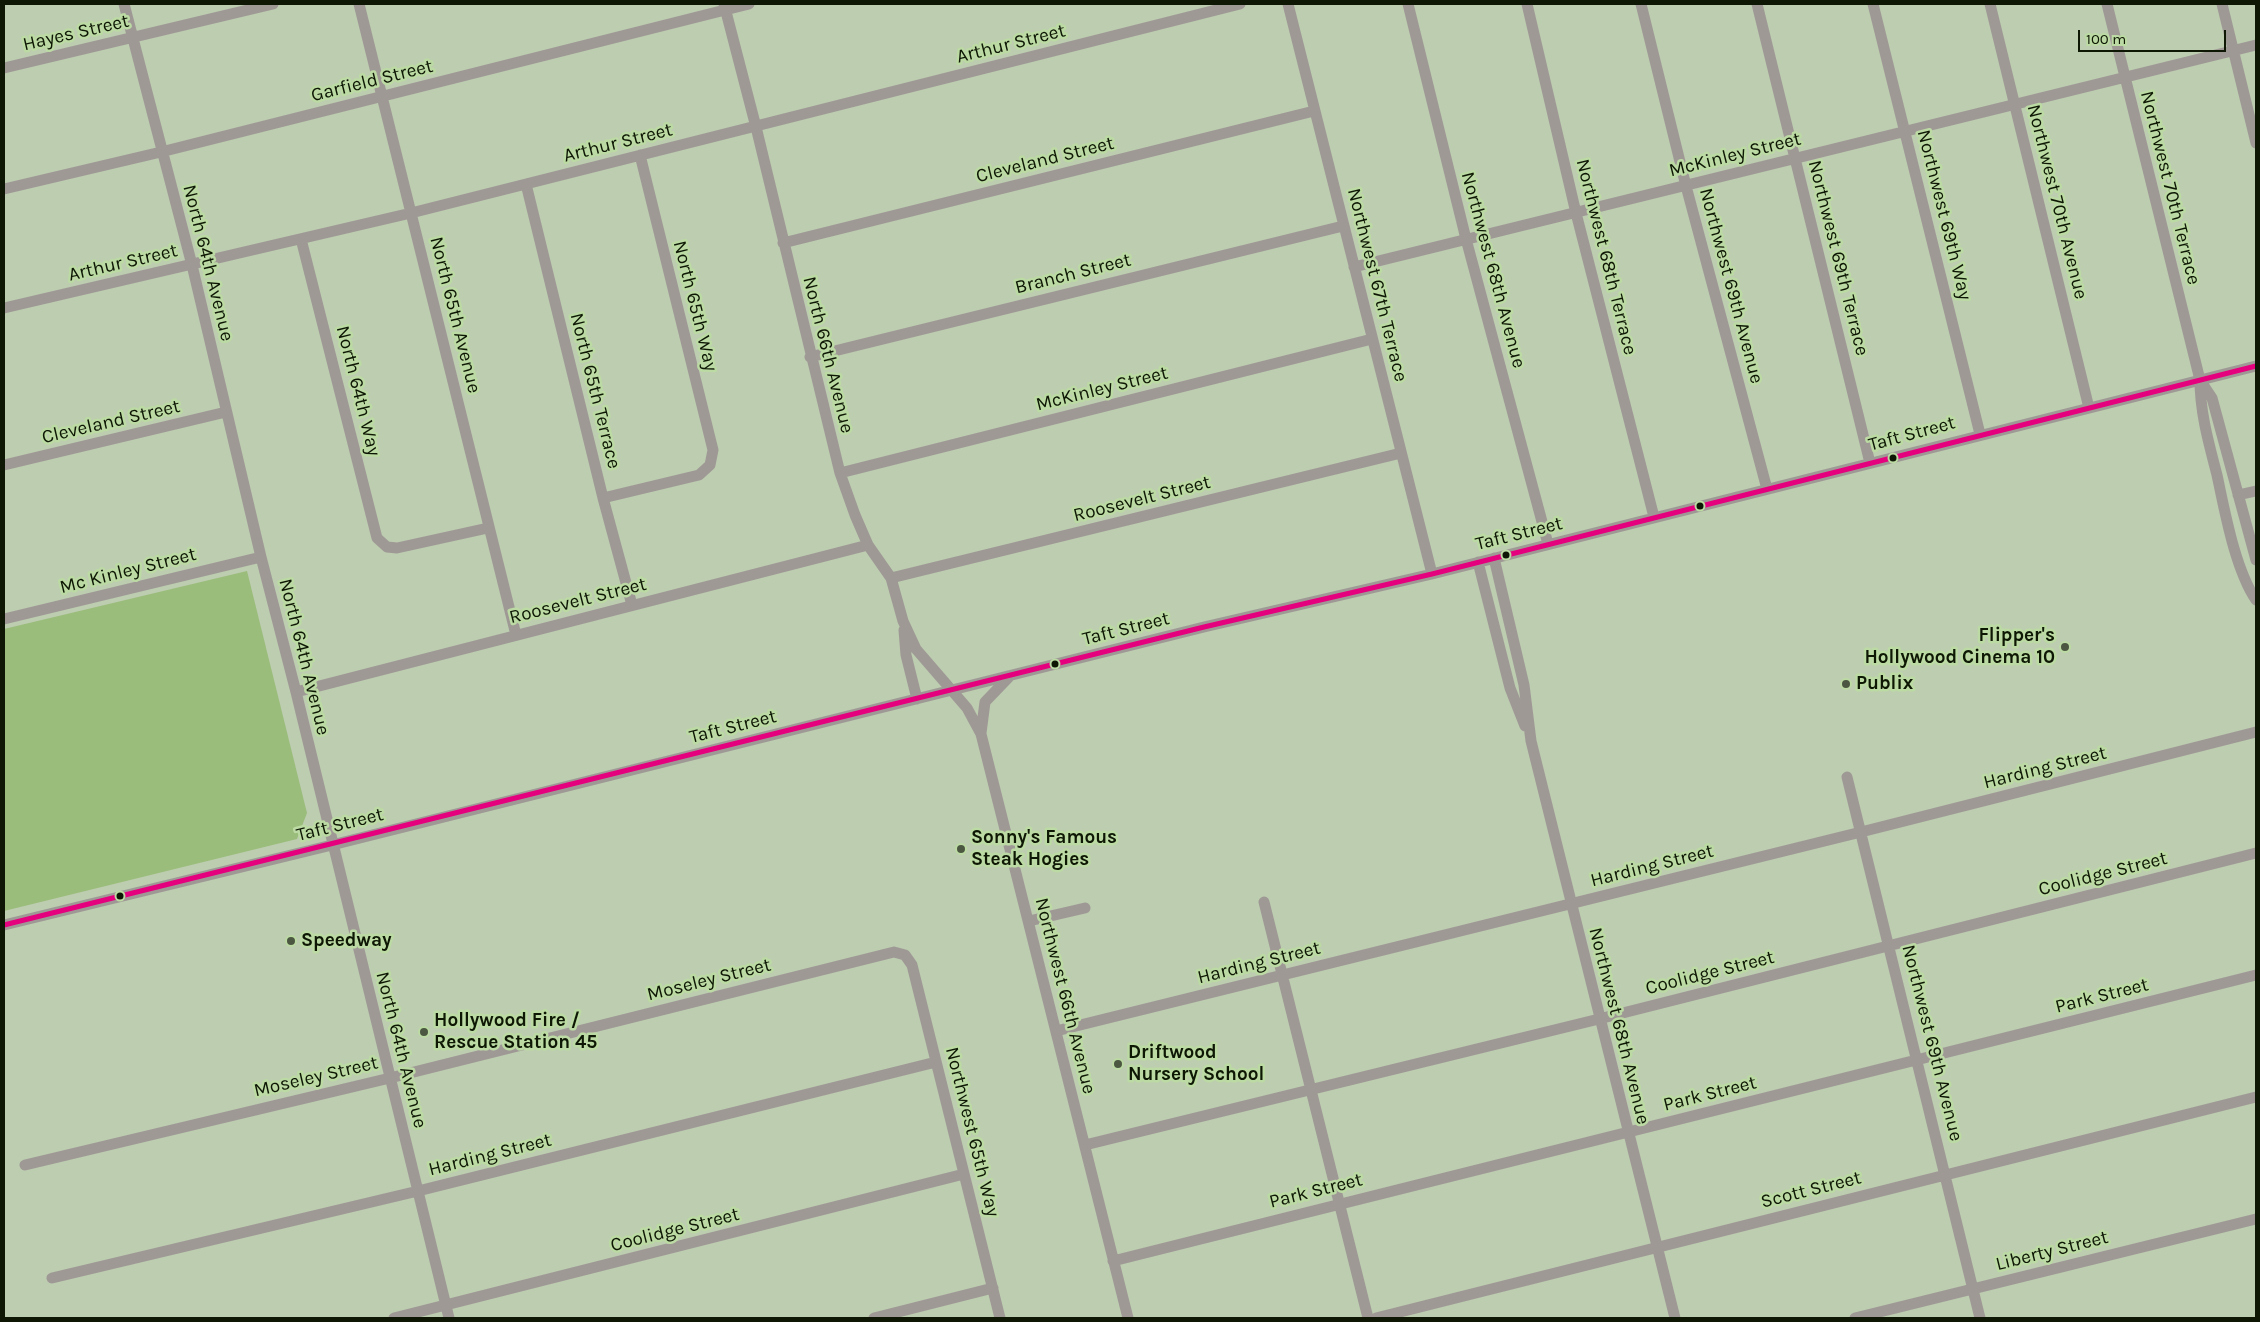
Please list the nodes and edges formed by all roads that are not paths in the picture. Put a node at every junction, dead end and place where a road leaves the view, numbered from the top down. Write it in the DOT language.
graph roads {
  1 [pos="124,4"];
  2 [pos="273,4"];
  3 [pos="360,4"];
  4 [pos="749,4"];
  5 [pos="1240,4"];
  6 [pos="1288,4"];
  7 [pos="1408,4"];
  8 [pos="1527,4"];
  9 [pos="1641,4"];
  10 [pos="1757,4"];
  11 [pos="1873,4"];
  12 [pos="1990,4"];
  13 [pos="2107,4"];
  14 [pos="2222,4"];
  15 [pos="724,7"];
  16 [pos="132,39"];
  17 [pos="2256,45"];
  18 [pos="2233,51"];
  19 [pos="4,68"];
  20 [pos="2125,77"];
  21 [pos="383,96"];
  22 [pos="2015,104"];
  23 [pos="1314,110"];
  24 [pos="756,127"];
  25 [pos="1905,131"];
  26 [pos="2256,143"];
  27 [pos="161,152"];
  28 [pos="640,155"];
  29 [pos="1795,158"];
  30 [pos="526,184"];
  31 [pos="1686,186"];
  32 [pos="4,189"];
  33 [pos="412,212"];
  34 [pos="1576,213"];
  35 [pos="1344,226"];
  36 [pos="301,239"];
  37 [pos="1466,239"];
  38 [pos="783,244"];
  39 [pos="192,265"];
  40 [pos="1354,267"];
  41 [pos="4,308"];
  42 [pos="1372,339"];
  43 [pos="810,357"];
  44 [pos="2256,366"];
  45 [pos="2200,380"];
  46 [pos="2090,408"];
  47 [pos="226,412"];
  48 [pos="1980,434"];
  49 [pos="1401,453"];
  50 [pos="1870,463"];
  51 [pos="4,465"];
  52 [pos="840,473"];
  53 [pos="1767,489"];
  54 [pos="2256,490"];
  55 [pos="2238,495"];
  56 [pos="603,498"];
  57 [pos="1654,517"];
  58 [pos="488,528"];
  59 [pos="1548,544"];
  60 [pos="868,545"];
  61 [pos="261,557"];
  62 [pos="1494,558"];
  63 [pos="2256,560"];
  64 [pos="1478,562"];
  65 [pos="1432,574"];
  66 [pos="891,578"];
  67 [pos="2256,600"];
  68 [pos="632,605"];
  69 [pos="4,620"];
  70 [pos="903,621"];
  71 [pos="516,635"];
  72 [pos="1010,676"];
  73 [pos="953,690"];
  74 [pos="296,692"];
  75 [pos="917,699"];
  76 [pos="2256,732"];
  77 [pos="981,734"];
  78 [pos="1531,741"];
  79 [pos="1847,777"];
  80 [pos="1861,832"];
  81 [pos="332,845"];
  82 [pos="2256,853"];
  83 [pos="1264,902"];
  84 [pos="1571,903"];
  85 [pos="1085,908"];
  86 [pos="1029,921"];
  87 [pos="4,925"];
  88 [pos="1890,946"];
  89 [pos="905,955"];
  90 [pos="1282,975"];
  91 [pos="2256,975"];
  92 [pos="1600,1019"];
  93 [pos="1056,1031"];
  94 [pos="1917,1061"];
  95 [pos="936,1062"];
  96 [pos="390,1078"];
  97 [pos="1311,1090"];
  98 [pos="2256,1097"];
  99 [pos="1628,1132"];
  100 [pos="1085,1145"];
  101 [pos="25,1164"];
  102 [pos="964,1174"];
  103 [pos="1946,1174"];
  104 [pos="418,1191"];
  105 [pos="1339,1204"];
  106 [pos="2256,1218"];
  107 [pos="1657,1247"];
  108 [pos="1113,1261"];
  109 [pos="52,1278"];
  110 [pos="993,1288"];
  111 [pos="1973,1289"];
  112 [pos="446,1306"];
  113 [pos="394,1318"];
  114 [pos="449,1318"];
  115 [pos="874,1318"];
  116 [pos="1000,1318"];
  117 [pos="1128,1318"];
  118 [pos="1368,1318"];
  119 [pos="1376,1318"];
  120 [pos="1675,1318"];
  121 [pos="1856,1318"];
  122 [pos="1980,1318"];
  1 -- 16 [label="street, North 64th Avenue"];
  2 -- 16 [label="street, Hayes Street"];
  3 -- 21 [label="street, North 65th Avenue"];
  4 -- 15 [label="street, Garfield Street"];
  5 -- 24 [label="street, Arthur Street"];
  6 -- 23 [label="street, Northwest 67th Terrace"];
  7 -- 37 [label="street, Northwest 68th Avenue"];
  8 -- 34 [label="street, Northwest 68th Terrace"];
  9 -- 31 [label="street, Northwest 69th Avenue"];
  10 -- 29 [label="street, Northwest 69th Terrace"];
  11 -- 25 [label="street, Northwest 69th Way"];
  12 -- 22 [label="street, Northwest 70th Avenue"];
  13 -- 20 [label="street, Northwest 70th Terrace"];
  14 -- 18 [label="street"];
  15 -- 21 [label="street, Garfield Street"];
  15 -- 24 [label="street, North 66th Avenue"];
  16 -- 19 [label="street, Hayes Street"];
  16 -- 27 [label="street, North 64th Avenue"];
  17 -- 18 [label="street"];
  18 -- 20 [label="street"];
  18 -- 26 [label="street"];
  20 -- 22 [label="street, McKinley Street"];
  20 -- 45 [label="street, Northwest 70th Terrace"];
  21 -- 27 [label="street, Garfield Street"];
  21 -- 33 [label="street, North 65th Avenue"];
  22 -- 25 [label="street, McKinley Street"];
  22 -- 46 [label="street, Northwest 70th Avenue"];
  23 -- 35 [label="street, Northwest 67th Terrace"];
  23 -- 38 [label="street, Cleveland Street"];
  24 -- 28 [label="street, Arthur Street"];
  24 -- 38 [label="street, North 66th Avenue"];
  25 -- 29 [label="street, McKinley Street"];
  25 -- 48 [label="street, Northwest 69th Way"];
  27 -- 32 [label="street, Garfield Street"];
  27 -- 39 [label="street, North 64th Avenue"];
  28 -- 30 [label="street, Arthur Street"];
  28 -- 56 [label="street, North 65th Way"];
  29 -- 31 [label="street, McKinley Street"];
  29 -- 50 [label="street, Northwest 69th Terrace"];
  30 -- 33 [label="street, Arthur Street"];
  30 -- 56 [label="street, North 65th Terrace"];
  31 -- 34 [label="street, McKinley Street"];
  31 -- 53 [label="street, Northwest 69th Avenue"];
  33 -- 36 [label="street, Arthur Street"];
  33 -- 58 [label="street, North 65th Avenue"];
  34 -- 37 [label="street, McKinley Street"];
  34 -- 57 [label="street, Northwest 68th Terrace"];
  35 -- 40 [label="street, Northwest 67th Terrace"];
  35 -- 43 [label="street, Branch Street"];
  36 -- 39 [label="street, Arthur Street"];
  36 -- 58 [label="street, North 64th Way"];
  37 -- 40 [label="street, McKinley Street"];
  37 -- 59 [label="street, Northwest 68th Avenue"];
  38 -- 43 [label="street, North 66th Avenue"];
  39 -- 41 [label="street, Arthur Street"];
  39 -- 47 [label="street, North 64th Avenue"];
  40 -- 42 [label="street, Northwest 67th Terrace"];
  42 -- 49 [label="street, Northwest 67th Terrace"];
  42 -- 52 [label="street, McKinley Street"];
  43 -- 52 [label="street, North 66th Avenue"];
  44 -- 45 [label="street, Taft Street"];
  45 -- 46 [label="street, Taft Street"];
  45 -- 55 [label="street"];
  45 -- 67 [label="street"];
  46 -- 48 [label="street, Taft Street"];
  47 -- 51 [label="street, Cleveland Street"];
  47 -- 61 [label="street, North 64th Avenue"];
  48 -- 50 [label="street, Taft Street"];
  49 -- 65 [label="street, Northwest 67th Terrace"];
  49 -- 66 [label="street, Roosevelt Street"];
  50 -- 53 [label="street, Taft Street"];
  52 -- 60 [label="street, North 66th Avenue"];
  53 -- 57 [label="street, Taft Street"];
  54 -- 55 [label="street"];
  55 -- 63 [label="street"];
  56 -- 68 [label="street, North 65th Terrace"];
  57 -- 59 [label="street, Taft Street"];
  58 -- 71 [label="street, North 65th Avenue"];
  59 -- 62 [label="street, Taft Street"];
  60 -- 66 [label="street, North 66th Avenue"];
  60 -- 68 [label="street, Roosevelt Street"];
  61 -- 69 [label="street, Mc Kinley Street"];
  61 -- 74 [label="street, North 64th Avenue"];
  62 -- 64 [label="street, Taft Street"];
  62 -- 78 [label="street, Northwest 68th Avenue"];
  64 -- 65 [label="street, Taft Street"];
  64 -- 78 [label="street, Northwest 68th Avenue"];
  65 -- 72 [label="street, Taft Street"];
  66 -- 70 [label="street, North 66th Avenue"];
  68 -- 71 [label="street, Roosevelt Street"];
  70 -- 73 [label="street, North 66th Avenue"];
  70 -- 75 [label="street"];
  71 -- 74 [label="street, Roosevelt Street"];
  72 -- 73 [label="street, Taft Street"];
  72 -- 77 [label="street"];
  73 -- 75 [label="street, Taft Street"];
  73 -- 77 [label="street, Northwest 66th Avenue"];
  74 -- 81 [label="street, North 64th Avenue"];
  75 -- 81 [label="street, Taft Street"];
  76 -- 80 [label="street, Harding Street"];
  77 -- 86 [label="street, Northwest 66th Avenue"];
  78 -- 84 [label="street, Northwest 68th Avenue"];
  79 -- 80 [label="street, Northwest 69th Avenue"];
  80 -- 84 [label="street, Harding Street"];
  80 -- 88 [label="street, Northwest 69th Avenue"];
  81 -- 87 [label="street, Taft Street"];
  81 -- 96 [label="street, North 64th Avenue"];
  82 -- 88 [label="street, Coolidge Street"];
  83 -- 90 [label="street"];
  84 -- 90 [label="street, Harding Street"];
  84 -- 92 [label="street, Northwest 68th Avenue"];
  85 -- 86 [label="street"];
  86 -- 93 [label="street, Northwest 66th Avenue"];
  88 -- 92 [label="street, Coolidge Street"];
  88 -- 94 [label="street, Northwest 69th Avenue"];
  89 -- 95 [label="street, Northwest 65th Way"];
  89 -- 96 [label="street, Moseley Street"];
  90 -- 93 [label="street, Harding Street"];
  90 -- 97 [label="street"];
  91 -- 94 [label="street, Park Street"];
  92 -- 97 [label="street, Coolidge Street"];
  92 -- 99 [label="street, Northwest 68th Avenue"];
  93 -- 100 [label="street, Northwest 66th Avenue"];
  94 -- 99 [label="street, Park Street"];
  94 -- 103 [label="street, Northwest 69th Avenue"];
  95 -- 102 [label="street, Northwest 65th Way"];
  95 -- 104 [label="street, Harding Street"];
  96 -- 101 [label="street, Moseley Street"];
  96 -- 104 [label="street, North 64th Avenue"];
  97 -- 100 [label="street, Coolidge Street"];
  97 -- 105 [label="street"];
  98 -- 103 [label="street, Scott Street"];
  99 -- 105 [label="street, Park Street"];
  99 -- 107 [label="street, Northwest 68th Avenue"];
  100 -- 108 [label="street, Northwest 66th Avenue"];
  102 -- 110 [label="street, Northwest 65th Way"];
  102 -- 112 [label="street, Coolidge Street"];
  103 -- 107 [label="street, Scott Street"];
  103 -- 111 [label="street, Northwest 69th Avenue"];
  104 -- 109 [label="street, Harding Street"];
  104 -- 112 [label="street, North 64th Avenue"];
  105 -- 108 [label="street, Park Street"];
  105 -- 118 [label="street"];
  106 -- 111 [label="street, Liberty Street"];
  107 -- 119 [label="street, Scott Street"];
  107 -- 120 [label="street, Northwest 68th Avenue"];
  108 -- 117 [label="street, Northwest 66th Avenue"];
  110 -- 115 [label="street"];
  110 -- 116 [label="street, Northwest 65th Way"];
  111 -- 121 [label="street, Liberty Street"];
  111 -- 122 [label="street, Northwest 69th Avenue"];
  112 -- 113 [label="street, Coolidge Street"];
  112 -- 114 [label="street, North 64th Avenue"];
}
